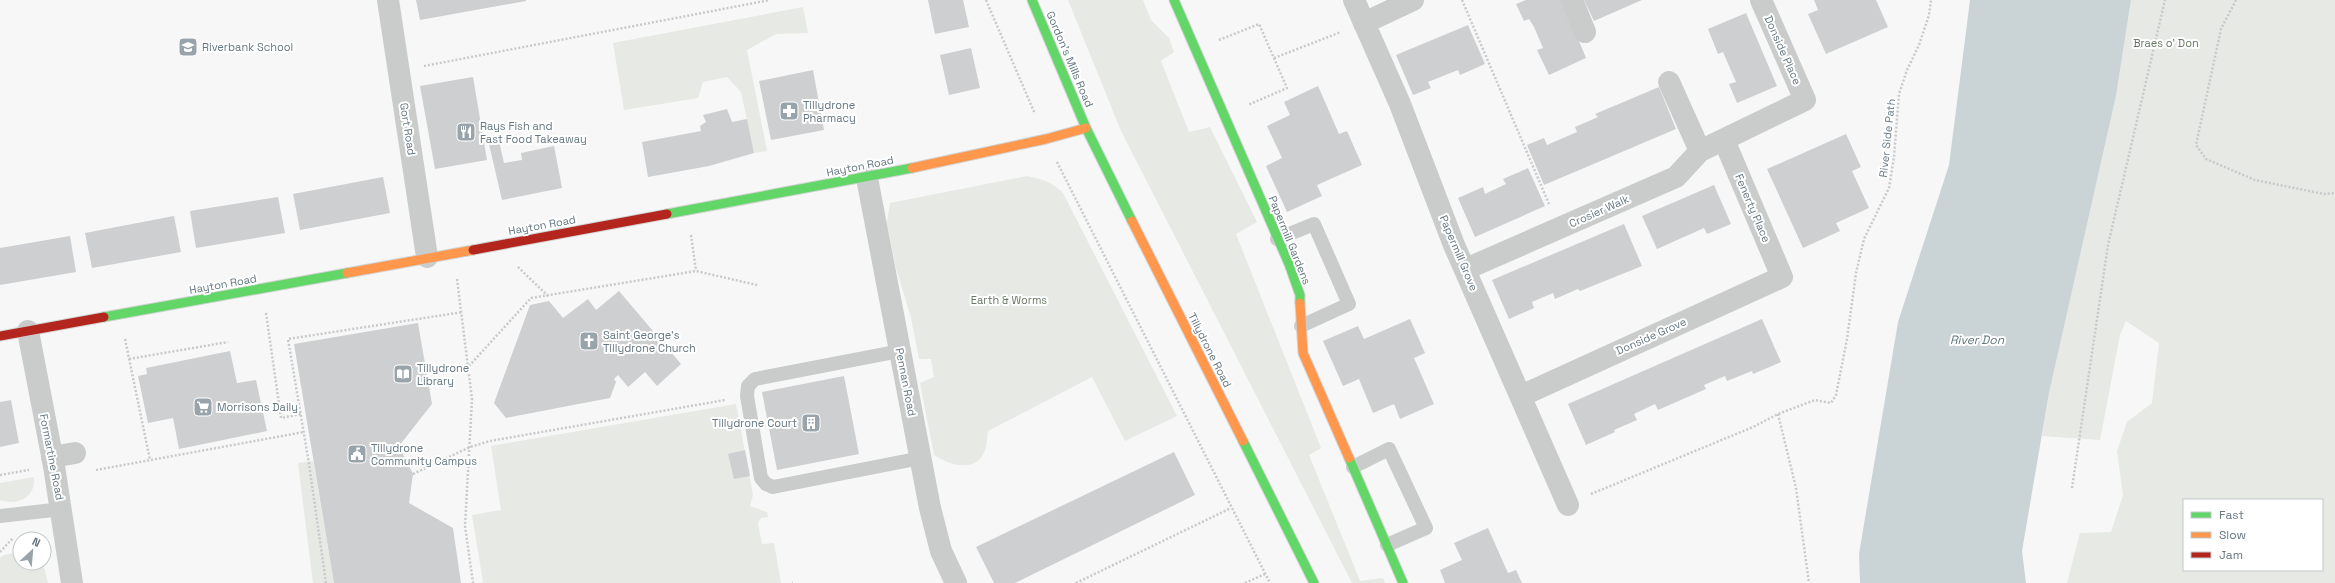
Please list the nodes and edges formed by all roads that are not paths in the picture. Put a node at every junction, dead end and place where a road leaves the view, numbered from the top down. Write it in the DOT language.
graph roads {
  1 [pos="388,0"];
  2 [pos="1032,0"];
  3 [pos="1174,0"];
  4 [pos="1354,0"];
  5 [pos="1413,0"];
  6 [pos="1572,0"];
  7 [pos="1761,0"];
  8 [pos="1364,23"];
  9 [pos="1585,32"];
  10 [pos="1669,82"];
  11 [pos="1805,100"];
  12 [pos="1086,128"];
  13 [pos="1724,140"];
  14 [pos="1700,151"];
  15 [pos="868,178"];
  16 [pos="1277,239"];
  17 [pos="427,258"];
  18 [pos="1466,269"];
  19 [pos="1782,277"];
  20 [pos="1301,326"];
  21 [pos="28,331"];
  22 [pos="0,336"];
  23 [pos="900,351"];
  24 [pos="1520,396"];
  25 [pos="75,453"];
  26 [pos="52,457"];
  27 [pos="921,458"];
  28 [pos="1353,466"];
  29 [pos="1568,505"];
  30 [pos="62,509"];
  31 [pos="0,516"];
  32 [pos="1387,545"];
  33 [pos="72,583"];
  34 [pos="956,583"];
  35 [pos="1314,583"];
  36 [pos="1403,583"];
  1 -- 17 [label="street, Gort Road"];
  2 -- 12 [label="street, Gordon's Mills Road"];
  3 -- 16 [label="street, Papermill Gardens"];
  4 -- 8 [label="street, Papermill Grove"];
  5 -- 8 [label="street"];
  6 -- 9 [label="street"];
  7 -- 11 [label="street, Donside Place"];
  8 -- 18 [label="street, Papermill Grove"];
  10 -- 14 [label="street"];
  11 -- 13 [label="street, Crosier Walk"];
  12 -- 15 [label="street, Hayton Road"];
  12 -- 35 [label="street, Tillydrone Road"];
  13 -- 14 [label="street, Crosier Walk"];
  13 -- 19 [label="street, Fenerty Place"];
  14 -- 18 [label="street, Crosier Walk"];
  15 -- 17 [label="street, Hayton Road"];
  15 -- 23 [label="street, Pennan Road"];
  16 -- 20 [label="street, Papermill Gardens"];
  16 -- 20 [label="lane"];
  17 -- 21 [label="street, Hayton Road"];
  18 -- 24 [label="street, Papermill Grove"];
  19 -- 24 [label="street, Donside Grove"];
  20 -- 28 [label="street, Papermill Gardens"];
  21 -- 22 [label="street, Hayton Road"];
  21 -- 26 [label="street, Formartine Road"];
  23 -- 27 [label="street, Pennan Road"];
  23 -- 27 [label="lane"];
  24 -- 29 [label="street, Papermill Grove"];
  25 -- 26 [label="street"];
  26 -- 30 [label="street, Formartine Road"];
  27 -- 34 [label="street, Pennan Road"];
  28 -- 32 [label="street, Papermill Gardens"];
  28 -- 32 [label="lane"];
  30 -- 31 [label="lane"];
  30 -- 33 [label="street, Formartine Road"];
  32 -- 36 [label="street, Papermill Gardens"];
}
